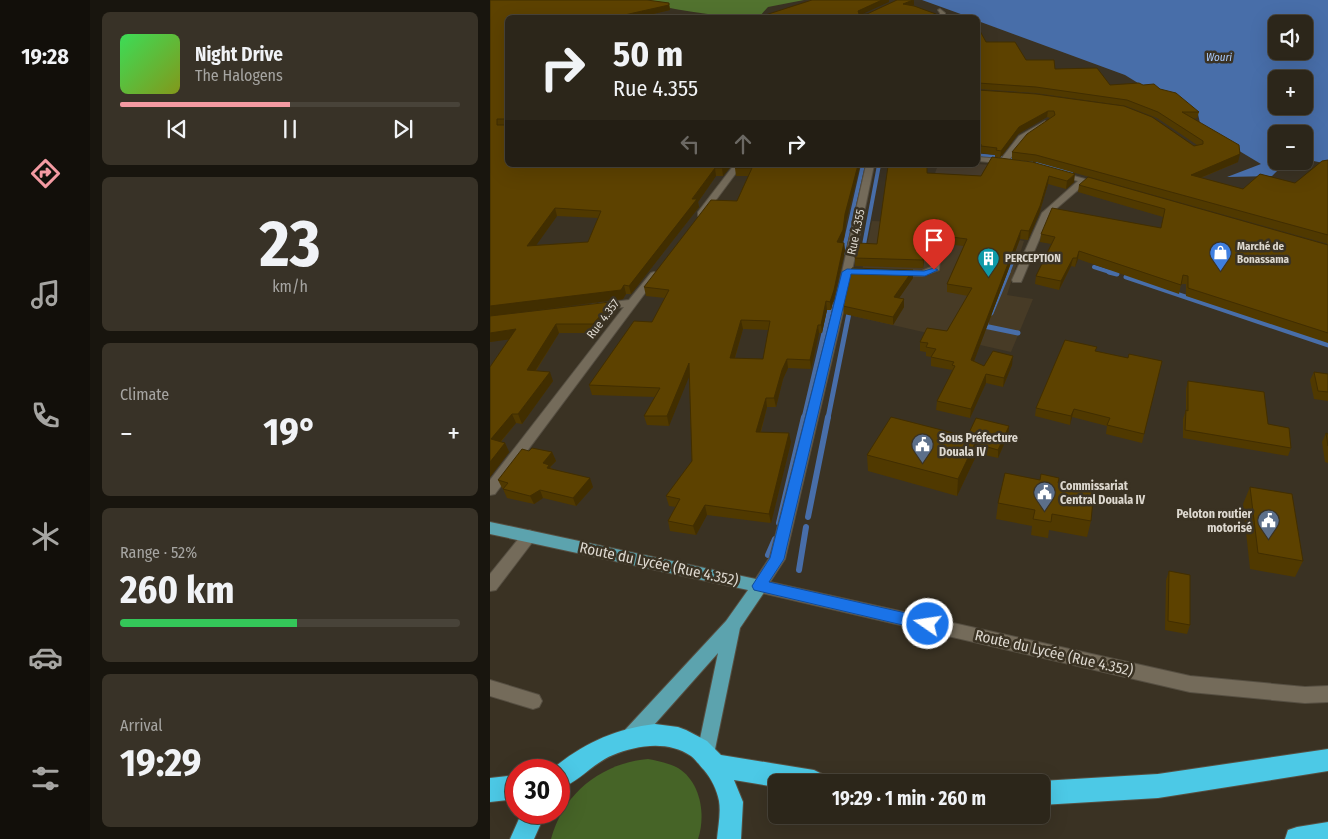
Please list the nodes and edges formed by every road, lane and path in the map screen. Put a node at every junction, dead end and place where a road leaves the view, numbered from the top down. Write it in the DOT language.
graph roads {
  1 [pos="940,10"];
  2 [pos="943,15"];
  3 [pos="1050,120"];
  4 [pos="980,159"];
  5 [pos="1004,161"];
  6 [pos="1013,163"];
  7 [pos="736,167"];
  8 [pos="870,167"];
  9 [pos="1049,171"];
  10 [pos="1084,180"];
  11 [pos="1110,187"];
  12 [pos="692,226"];
  13 [pos="937,232"];
  14 [pos="662,265"];
  15 [pos="886,272"];
  16 [pos="1017,280"];
  17 [pos="633,303"];
  18 [pos="586,308"];
  19 [pos="490,490"];
  20 [pos="490,528"];
  21 [pos="530,536"];
  22 [pos="490,585"];
  23 [pos="759,586"];
  24 [pos="732,626"];
  25 [pos="490,688"];
  26 [pos="1328,694"];
  27 [pos="533,701"];
  28 [pos="631,737"];
  29 [pos="712,759"];
  30 [pos="1328,760"];
  31 [pos="570,769"];
  32 [pos="779,774"];
  33 [pos="505,788"];
  34 [pos="490,790"];
  35 [pos="1050,792"];
  36 [pos="529,824"];
  37 [pos="1328,834"];
  38 [pos="522,839"];
  39 [pos="729,839"];
  40 [pos="1297,839"];
  1 -- 2 [label="street"];
  3 -- 5 [label="street"];
  4 -- 5 [label="street"];
  5 -- 6 [label="street"];
  7 -- 12 [label="street"];
  8 -- 23 [label="street, Rue 4.355"];
  9 -- 10 [label="street"];
  10 -- 11 [label="street"];
  10 -- 16 [label="street"];
  13 -- 15 [label="street"];
  14 -- 17 [label="street, Rue 4.357"];
  17 -- 18 [label="street"];
  17 -- 19 [label="street, Rue 4.357"];
  20 -- 21 [label="main road, Route du Lycée (Rue 4.352)"];
  21 -- 22 [label="street"];
  21 -- 23 [label="main road, Route du Lycée (Rue 4.352)"];
  23 -- 24 [label="main road"];
  23 -- 26 [label="street, Route du Lycée (Rue 4.352)"];
  24 -- 28 [label="main road"];
  24 -- 29 [label="main road"];
  25 -- 27 [label="street"];
  28 -- 29 [label="highway"];
  28 -- 31 [label="highway"];
  29 -- 32 [label="highway"];
  29 -- 39 [label="highway"];
  30 -- 35 [label="highway"];
  33 -- 34 [label="highway"];
  36 -- 38 [label="highway"];
  37 -- 40 [label="highway"];
}
